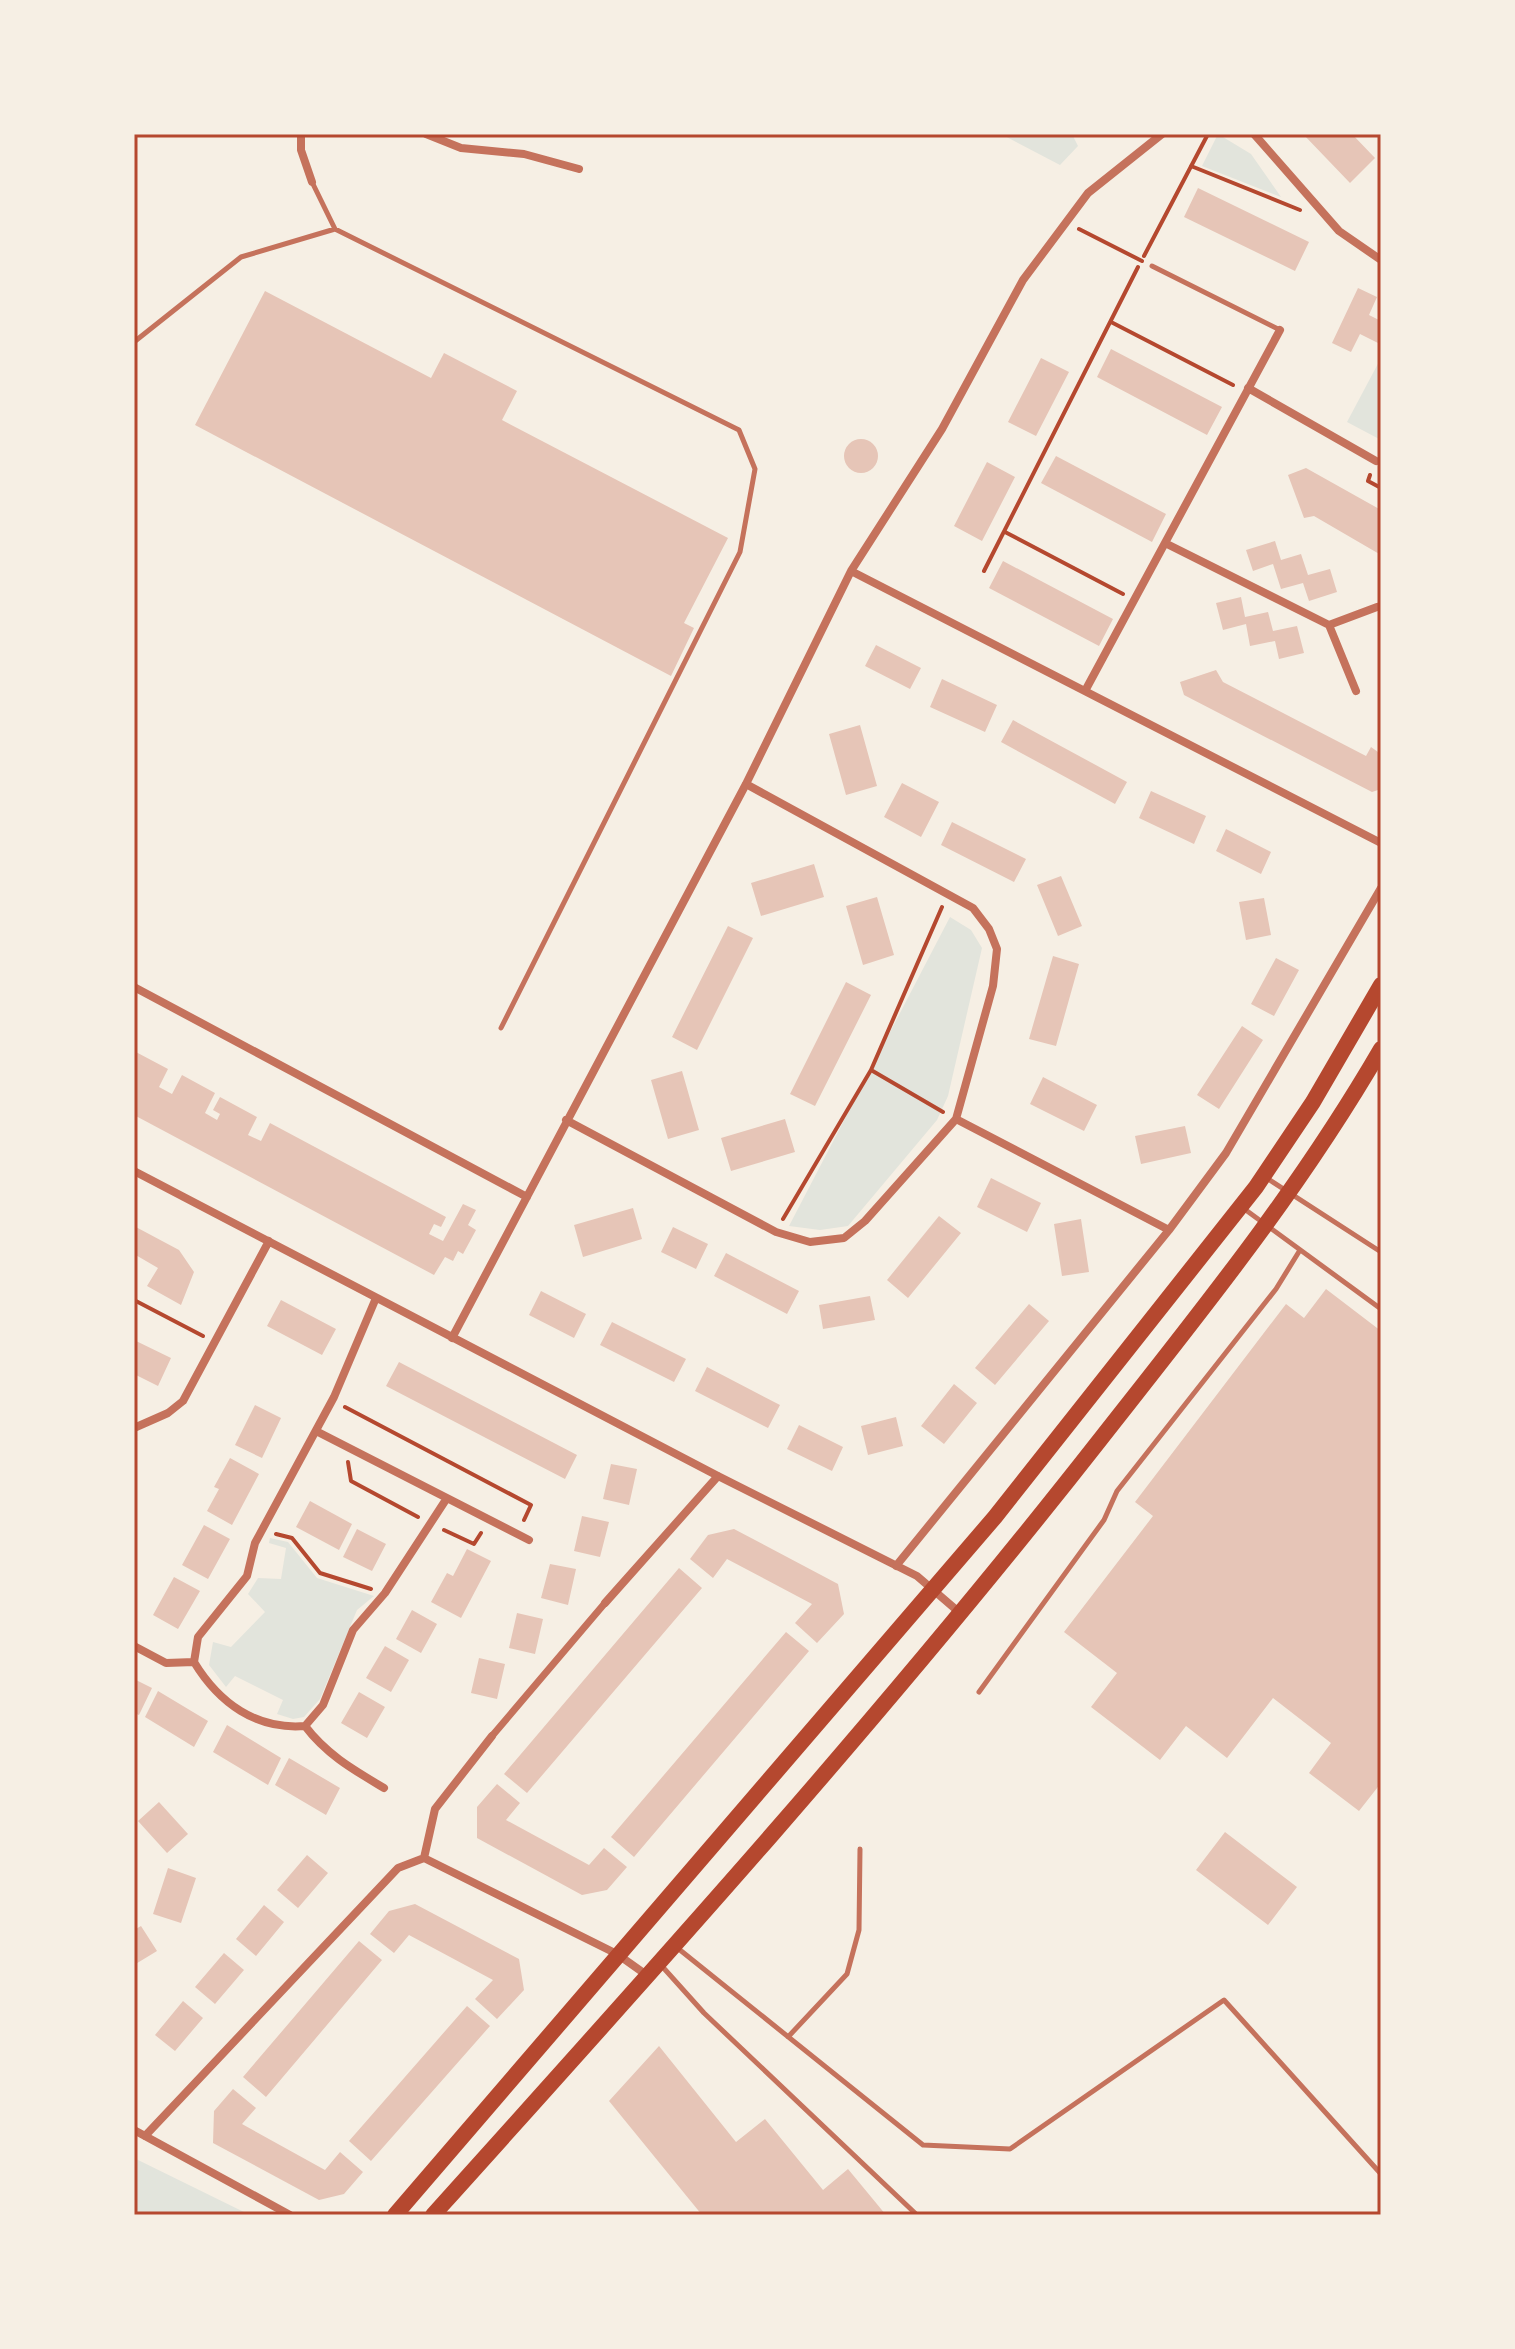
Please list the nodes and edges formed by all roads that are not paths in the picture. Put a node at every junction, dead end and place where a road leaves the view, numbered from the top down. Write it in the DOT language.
graph roads {
  1 [pos="301,134"];
  2 [pos="426,134"];
  3 [pos="1162,134"];
  4 [pos="1254,134"];
  5 [pos="579,169"];
  6 [pos="312,182"];
  7 [pos="335,229"];
  8 [pos="1381,260"];
  9 [pos="1152,266"];
  10 [pos="1280,330"];
  11 [pos="134,342"];
  12 [pos="1247,390"];
  13 [pos="1376,461"];
  14 [pos="1165,543"];
  15 [pos="851,571"];
  16 [pos="1377,607"];
  17 [pos="1329,625"];
  18 [pos="1085,691"];
  19 [pos="1356,691"];
  20 [pos="746,784"];
  21 [pos="1381,843"];
  22 [pos="1381,888"];
  23 [pos="1381,985"];
  24 [pos="134,987"];
  25 [pos="501,1028"];
  26 [pos="1381,1049"];
  27 [pos="956,1119"];
  28 [pos="566,1120"];
  29 [pos="134,1171"];
  30 [pos="1264,1176"];
  31 [pos="1291,1194"];
  32 [pos="527,1197"];
  33 [pos="1242,1207"];
  34 [pos="1268,1226"];
  35 [pos="1169,1230"];
  36 [pos="269,1241"];
  37 [pos="1300,1250"];
  38 [pos="1381,1252"];
  39 [pos="376,1298"];
  40 [pos="1381,1309"];
  41 [pos="452,1338"];
  42 [pos="134,1428"];
  43 [pos="316,1431"];
  44 [pos="718,1476"];
  45 [pos="447,1498"];
  46 [pos="529,1540"];
  47 [pos="896,1566"];
  48 [pos="933,1589"];
  49 [pos="605,1603"];
  50 [pos="961,1613"];
  51 [pos="134,1646"];
  52 [pos="194,1662"];
  53 [pos="979,1692"];
  54 [pos="305,1726"];
  55 [pos="492,1736"];
  56 [pos="384,1788"];
  57 [pos="860,1849"];
  58 [pos="424,1858"];
  59 [pos="675,1945"];
  60 [pos="617,1954"];
  61 [pos="654,1969"];
  62 [pos="788,2037"];
  63 [pos="134,2130"];
  64 [pos="145,2136"];
  65 [pos="1381,2174"];
  66 [pos="290,2215"];
  67 [pos="395,2215"];
  68 [pos="433,2215"];
  69 [pos="917,2215"];
  1 -- 6 [label="street"];
  2 -- 5 [label="street"];
  3 -- 15 [label="street"];
  4 -- 8 [label="street"];
  6 -- 7 [label="lane"];
  7 -- 11 [label="lane"];
  7 -- 25 [label="lane"];
  9 -- 10 [label="lane"];
  10 -- 12 [label="street"];
  12 -- 13 [label="street"];
  12 -- 14 [label="street"];
  14 -- 17 [label="street"];
  14 -- 18 [label="street"];
  15 -- 18 [label="street"];
  15 -- 20 [label="street"];
  16 -- 17 [label="street"];
  17 -- 19 [label="street"];
  18 -- 21 [label="street"];
  20 -- 27 [label="street"];
  20 -- 28 [label="street"];
  22 -- 35 [label="street"];
  23 -- 30 [label="main road"];
  24 -- 32 [label="street"];
  26 -- 31 [label="main road"];
  27 -- 28 [label="street"];
  27 -- 35 [label="street"];
  28 -- 32 [label="street"];
  29 -- 36 [label="street"];
  30 -- 31 [label="lane"];
  30 -- 33 [label="main road"];
  31 -- 34 [label="main road"];
  31 -- 38 [label="lane"];
  32 -- 41 [label="street"];
  33 -- 34 [label="lane"];
  33 -- 48 [label="main road"];
  34 -- 37 [label="lane"];
  34 -- 50 [label="main road"];
  35 -- 47 [label="street"];
  36 -- 39 [label="street"];
  36 -- 42 [label="street"];
  37 -- 40 [label="lane"];
  37 -- 53 [label="lane"];
  39 -- 41 [label="street"];
  39 -- 43 [label="street"];
  41 -- 44 [label="street"];
  43 -- 45 [label="street"];
  43 -- 52 [label="street"];
  44 -- 47 [label="street"];
  44 -- 49 [label="street"];
  45 -- 46 [label="street"];
  45 -- 54 [label="street"];
  47 -- 48 [label="street"];
  48 -- 50 [label="street"];
  48 -- 60 [label="main road"];
  49 -- 55 [label="street"];
  50 -- 59 [label="main road"];
  51 -- 52 [label="street"];
  52 -- 54 [label="street"];
  54 -- 56 [label="street"];
  55 -- 58 [label="street"];
  57 -- 62 [label="lane"];
  58 -- 60 [label="street"];
  58 -- 64 [label="street"];
  59 -- 61 [label="main road"];
  59 -- 62 [label="lane"];
  60 -- 61 [label="street"];
  60 -- 67 [label="main road"];
  61 -- 68 [label="main road"];
  61 -- 69 [label="lane"];
  62 -- 65 [label="lane"];
  63 -- 64 [label="street"];
  64 -- 66 [label="street"];
}
